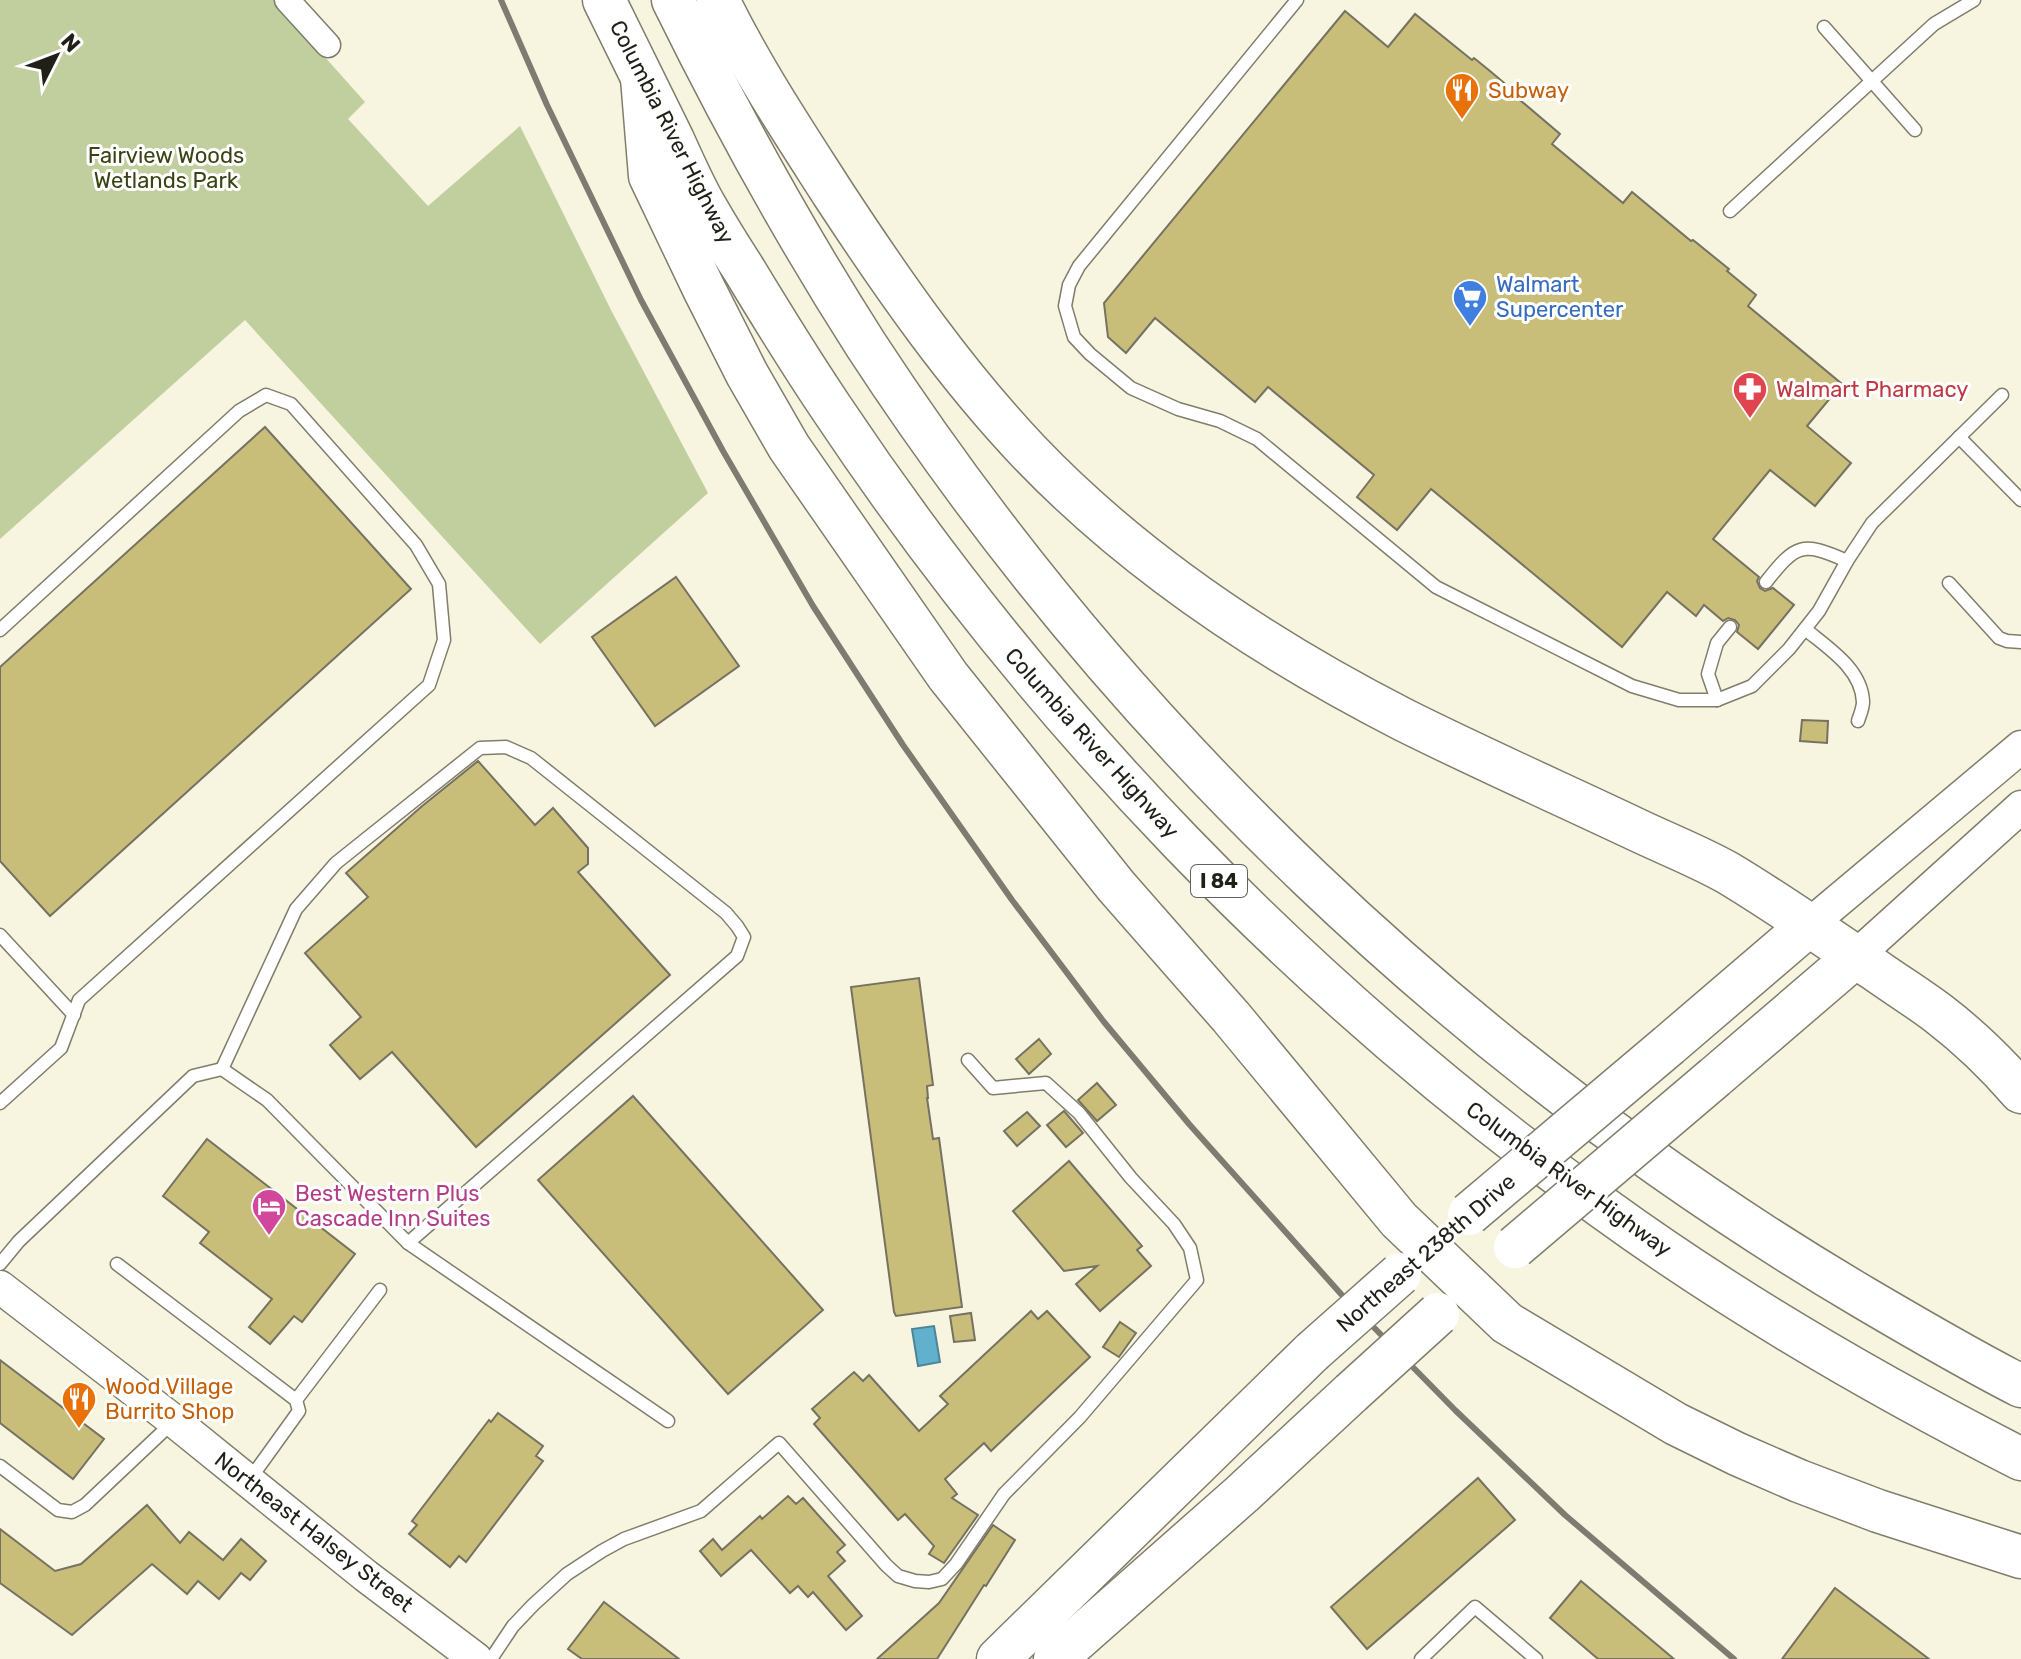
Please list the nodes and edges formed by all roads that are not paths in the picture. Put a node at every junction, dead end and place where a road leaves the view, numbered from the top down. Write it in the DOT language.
graph roads {
  1 [pos="287,0"];
  2 [pos="604,0"];
  3 [pos="673,0"];
  4 [pos="718,0"];
  5 [pos="1297,0"];
  6 [pos="1974,0"];
  7 [pos="1824,27"];
  8 [pos="328,45"];
  9 [pos="642,78"];
  10 [pos="1871,80"];
  11 [pos="1915,130"];
  12 [pos="1730,211"];
  13 [pos="2002,395"];
  14 [pos="1959,437"];
  15 [pos="2021,500"];
  16 [pos="1847,561"];
  17 [pos="1766,582"];
  18 [pos="1949,583"];
  19 [pos="1730,627"];
  20 [pos="1805,629"];
  21 [pos="0,630"];
  22 [pos="2021,642"];
  23 [pos="1717,700"];
  24 [pos="1858,721"];
  25 [pos="2021,747"];
  26 [pos="2021,807"];
  27 [pos="1809,925"];
  28 [pos="0,935"];
  29 [pos="1855,957"];
  30 [pos="74,1015"];
  31 [pos="968,1060"];
  32 [pos="222,1069"];
  33 [pos="2021,1092"];
  34 [pos="0,1103"];
  35 [pos="408,1243"];
  36 [pos="1414,1261"];
  37 [pos="0,1264"];
  38 [pos="117,1264"];
  39 [pos="0,1287"];
  40 [pos="1469,1287"];
  41 [pos="380,1290"];
  42 [pos="2021,1386"];
  43 [pos="296,1400"];
  44 [pos="174,1421"];
  45 [pos="668,1421"];
  46 [pos="2021,1459"];
  47 [pos="0,1466"];
  48 [pos="248,1482"];
  49 [pos="2021,1557"];
  50 [pos="476,1659"];
  51 [pos="491,1659"];
  52 [pos="998,1659"];
  53 [pos="1055,1659"];
  54 [pos="1421,1659"];
  55 [pos="1536,1659"];
  1 -- 8 [label="street"];
  2 -- 9 [label="highway, Columbia River Highway / I 84"];
  3 -- 42 [label="highway"];
  4 -- 27 [label="highway"];
  5 -- 23 [label="lane"];
  6 -- 10 [label="lane"];
  7 -- 10 [label="lane"];
  9 -- 36 [label="highway"];
  9 -- 46 [label="highway, Columbia River Highway / I 84"];
  10 -- 11 [label="lane"];
  10 -- 12 [label="lane"];
  13 -- 14 [label="lane"];
  14 -- 15 [label="lane"];
  14 -- 16 [label="lane"];
  16 -- 17 [label="lane"];
  16 -- 20 [label="lane"];
  18 -- 22 [label="lane"];
  19 -- 23 [label="lane"];
  20 -- 23 [label="lane"];
  20 -- 24 [label="lane"];
  21 -- 30 [label="lane"];
  25 -- 27 [label="main road, Northeast 238th Drive"];
  26 -- 29 [label="main road"];
  27 -- 29 [label="highway"];
  27 -- 36 [label="highway, Northeast 238th Drive, bridge"];
  28 -- 30 [label="lane"];
  29 -- 33 [label="highway"];
  29 -- 40 [label="highway, bridge"];
  30 -- 34 [label="lane"];
  31 -- 51 [label="lane"];
  32 -- 35 [label="lane"];
  32 -- 35 [label="lane"];
  32 -- 37 [label="lane"];
  35 -- 45 [label="lane"];
  36 -- 40 [label="highway"];
  36 -- 52 [label="highway, Northeast 238th Drive, bridge"];
  38 -- 43 [label="lane"];
  39 -- 44 [label="main road, Northeast Halsey Street"];
  40 -- 49 [label="highway"];
  40 -- 53 [label="highway, bridge"];
  41 -- 43 [label="lane"];
  43 -- 48 [label="lane"];
  44 -- 47 [label="lane"];
  44 -- 48 [label="main road, Northeast Halsey Street"];
  48 -- 50 [label="main road, Northeast Halsey Street"];
  54 -- 55 [label="lane"];
}
